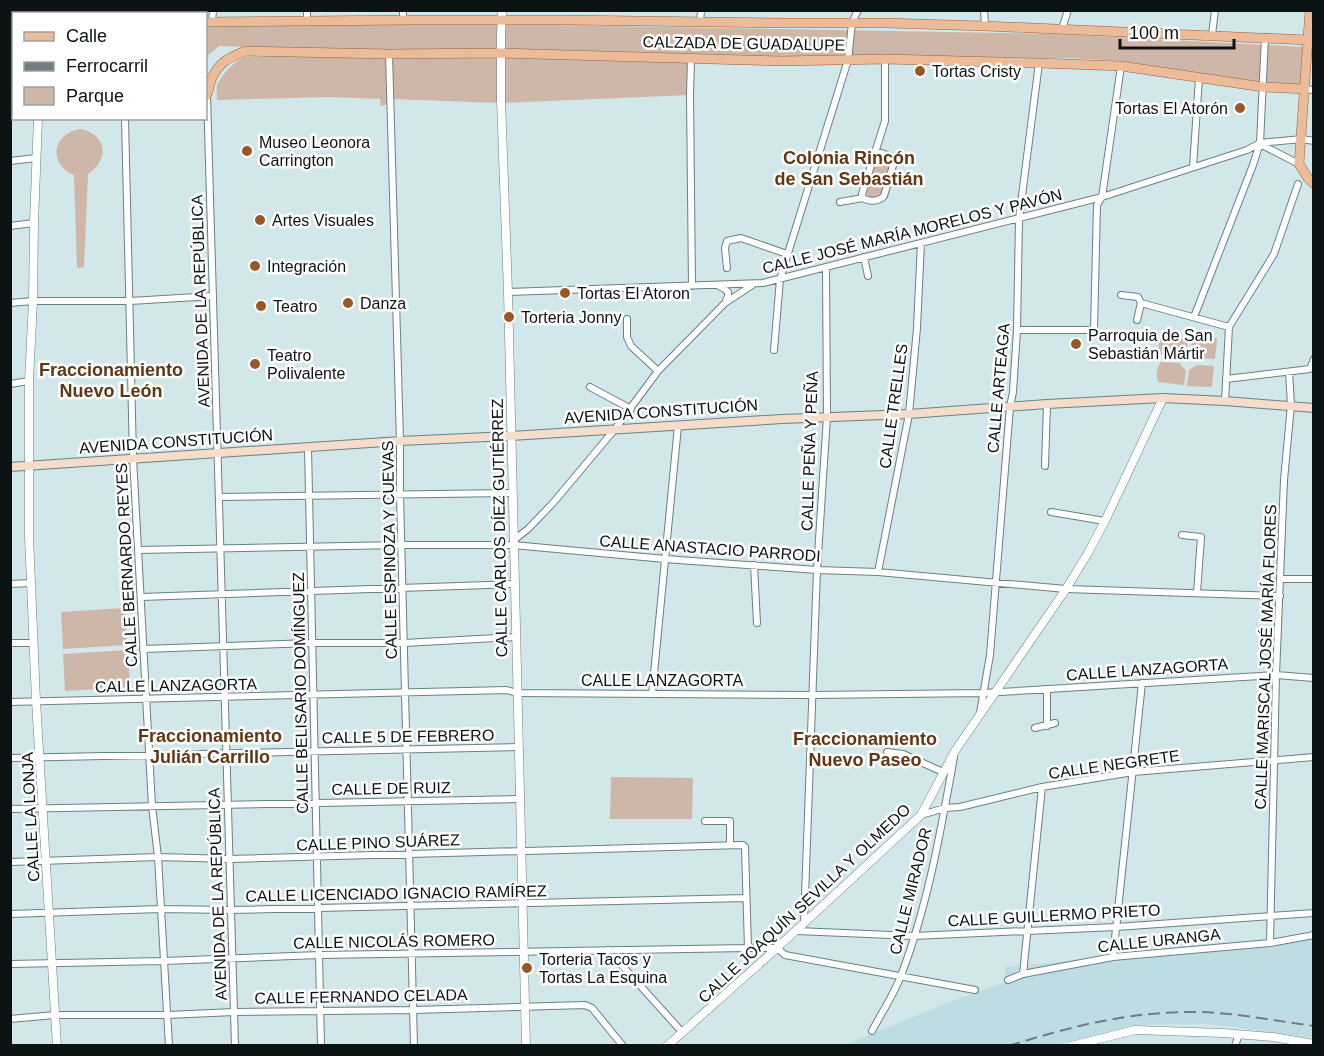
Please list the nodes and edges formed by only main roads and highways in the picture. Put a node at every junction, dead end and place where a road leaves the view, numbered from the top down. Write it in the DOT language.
graph roads {
  1 [pos="1311,12"];
  2 [pos="307,15"];
  3 [pos="403,15"];
  4 [pos="502,15"];
  5 [pos="209,22"];
  6 [pos="1308,40"];
  7 [pos="1309,89"];
  8 [pos="207,92"];
  9 [pos="1299,164"];
  10 [pos="1314,170"];
  11 [pos="1314,184"];
  12 [pos="1314,408"];
  13 [pos="10,467"];
  1 -- 6 [label="main road"];
  2 -- 3 [label="main road, CALZADA DE GUADALUPE"];
  2 -- 5 [label="main road, CALZADA DE GUADALUPE"];
  3 -- 4 [label="main road, CALZADA DE GUADALUPE"];
  4 -- 6 [label="main road, CALZADA DE GUADALUPE"];
  6 -- 7 [label="main road"];
  7 -- 8 [label="main road, CALZADA DE GUADALUPE"];
  7 -- 9 [label="main road"];
  9 -- 10 [label="main road"];
  9 -- 11 [label="main road"];
  12 -- 13 [label="main road, AVENIDA CONSTITUCIÓN"];
}
